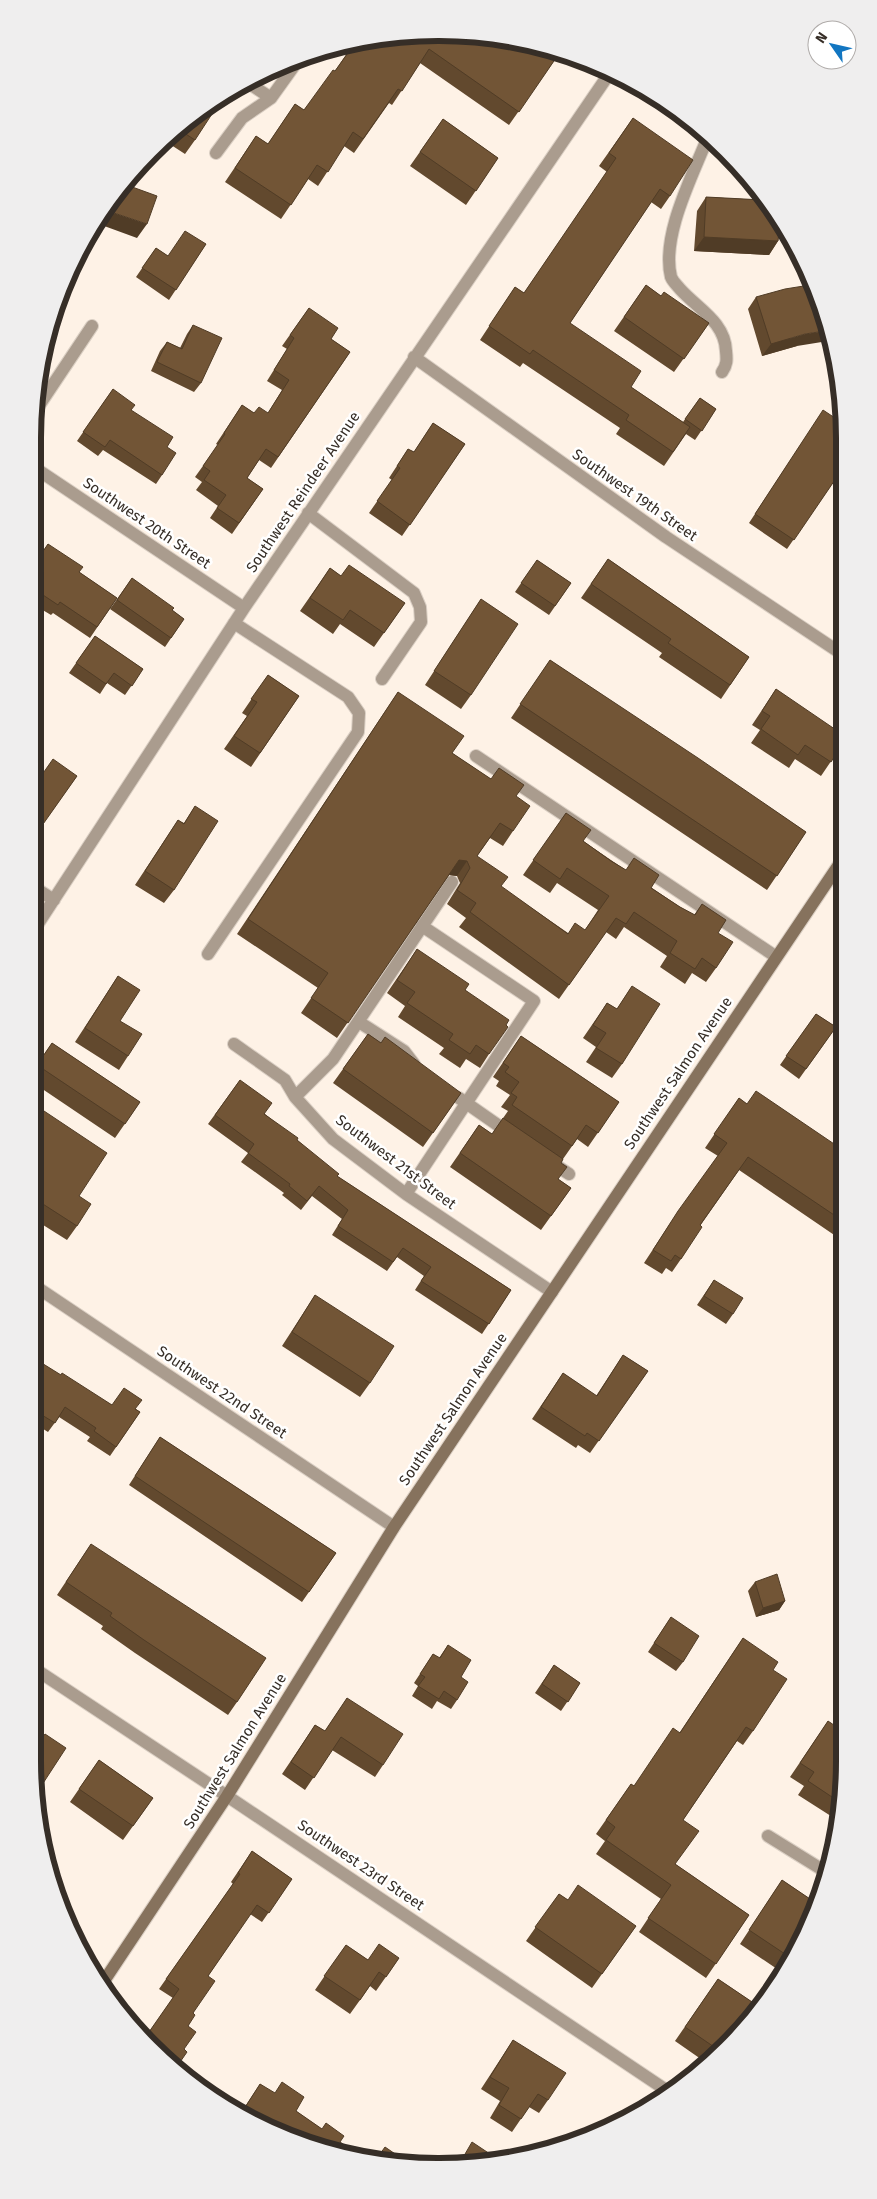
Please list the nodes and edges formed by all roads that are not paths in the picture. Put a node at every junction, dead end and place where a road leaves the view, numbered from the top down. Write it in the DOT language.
graph roads {
  1 [pos="292,69"];
  2 [pos="606,78"];
  3 [pos="254,87"];
  4 [pos="271,98"];
  5 [pos="705,145"];
  6 [pos="216,153"];
  7 [pos="92,326"];
  8 [pos="414,357"];
  9 [pos="722,372"];
  10 [pos="44,398"];
  11 [pos="41,472"];
  12 [pos="308,513"];
  13 [pos="244,608"];
  14 [pos="234,623"];
  15 [pos="836,650"];
  16 [pos="382,679"];
  17 [pos="476,756"];
  18 [pos="836,869"];
  19 [pos="452,882"];
  20 [pos="41,892"];
  21 [pos="54,900"];
  22 [pos="41,920"];
  23 [pos="422,926"];
  24 [pos="208,954"];
  25 [pos="776,956"];
  26 [pos="358,1022"];
  27 [pos="234,1044"];
  28 [pos="420,1072"];
  29 [pos="450,1093"];
  30 [pos="295,1097"];
  31 [pos="466,1103"];
  32 [pos="521,1141"];
  33 [pos="537,1152"];
  34 [pos="569,1174"];
  35 [pos="406,1194"];
  36 [pos="41,1290"];
  37 [pos="552,1292"];
  38 [pos="394,1527"];
  39 [pos="41,1673"];
  40 [pos="227,1796"];
  41 [pos="768,1836"];
  42 [pos="820,1869"];
  43 [pos="106,1978"];
  44 [pos="663,2088"];
  1 -- 4 [label="street"];
  2 -- 8 [label="street, Southwest Reindeer Avenue"];
  3 -- 4 [label="street"];
  4 -- 6 [label="street"];
  5 -- 9 [label="street"];
  7 -- 10 [label="street"];
  8 -- 12 [label="street, Southwest Reindeer Avenue"];
  8 -- 15 [label="street, Southwest 19th Street"];
  11 -- 13 [label="street, Southwest 20th Street"];
  12 -- 13 [label="street, Southwest Reindeer Avenue"];
  12 -- 16 [label="street"];
  13 -- 14 [label="street, Southwest Reindeer Avenue"];
  14 -- 21 [label="street, Southwest Reindeer Avenue"];
  14 -- 24 [label="street"];
  17 -- 25 [label="street"];
  18 -- 25 [label="main road, Southwest Salmon Avenue"];
  19 -- 23 [label="street"];
  20 -- 21 [label="street"];
  21 -- 22 [label="street, Southwest Reindeer Avenue"];
  23 -- 26 [label="street"];
  23 -- 31 [label="street"];
  25 -- 37 [label="main road, Southwest Salmon Avenue"];
  26 -- 28 [label="street"];
  26 -- 30 [label="street"];
  27 -- 30 [label="street, Southwest 21st Street"];
  29 -- 31 [label="street"];
  30 -- 35 [label="street, Southwest 21st Street"];
  31 -- 32 [label="street"];
  31 -- 35 [label="street"];
  33 -- 34 [label="street"];
  35 -- 37 [label="street, Southwest 21st Street"];
  36 -- 38 [label="street, Southwest 22nd Street"];
  37 -- 38 [label="main road, Southwest Salmon Avenue"];
  38 -- 40 [label="main road, Southwest Salmon Avenue"];
  39 -- 40 [label="street, Southwest 23rd Street"];
  40 -- 43 [label="main road, Southwest Salmon Avenue"];
  40 -- 44 [label="street, Southwest 23rd Street"];
  41 -- 42 [label="street"];
}
